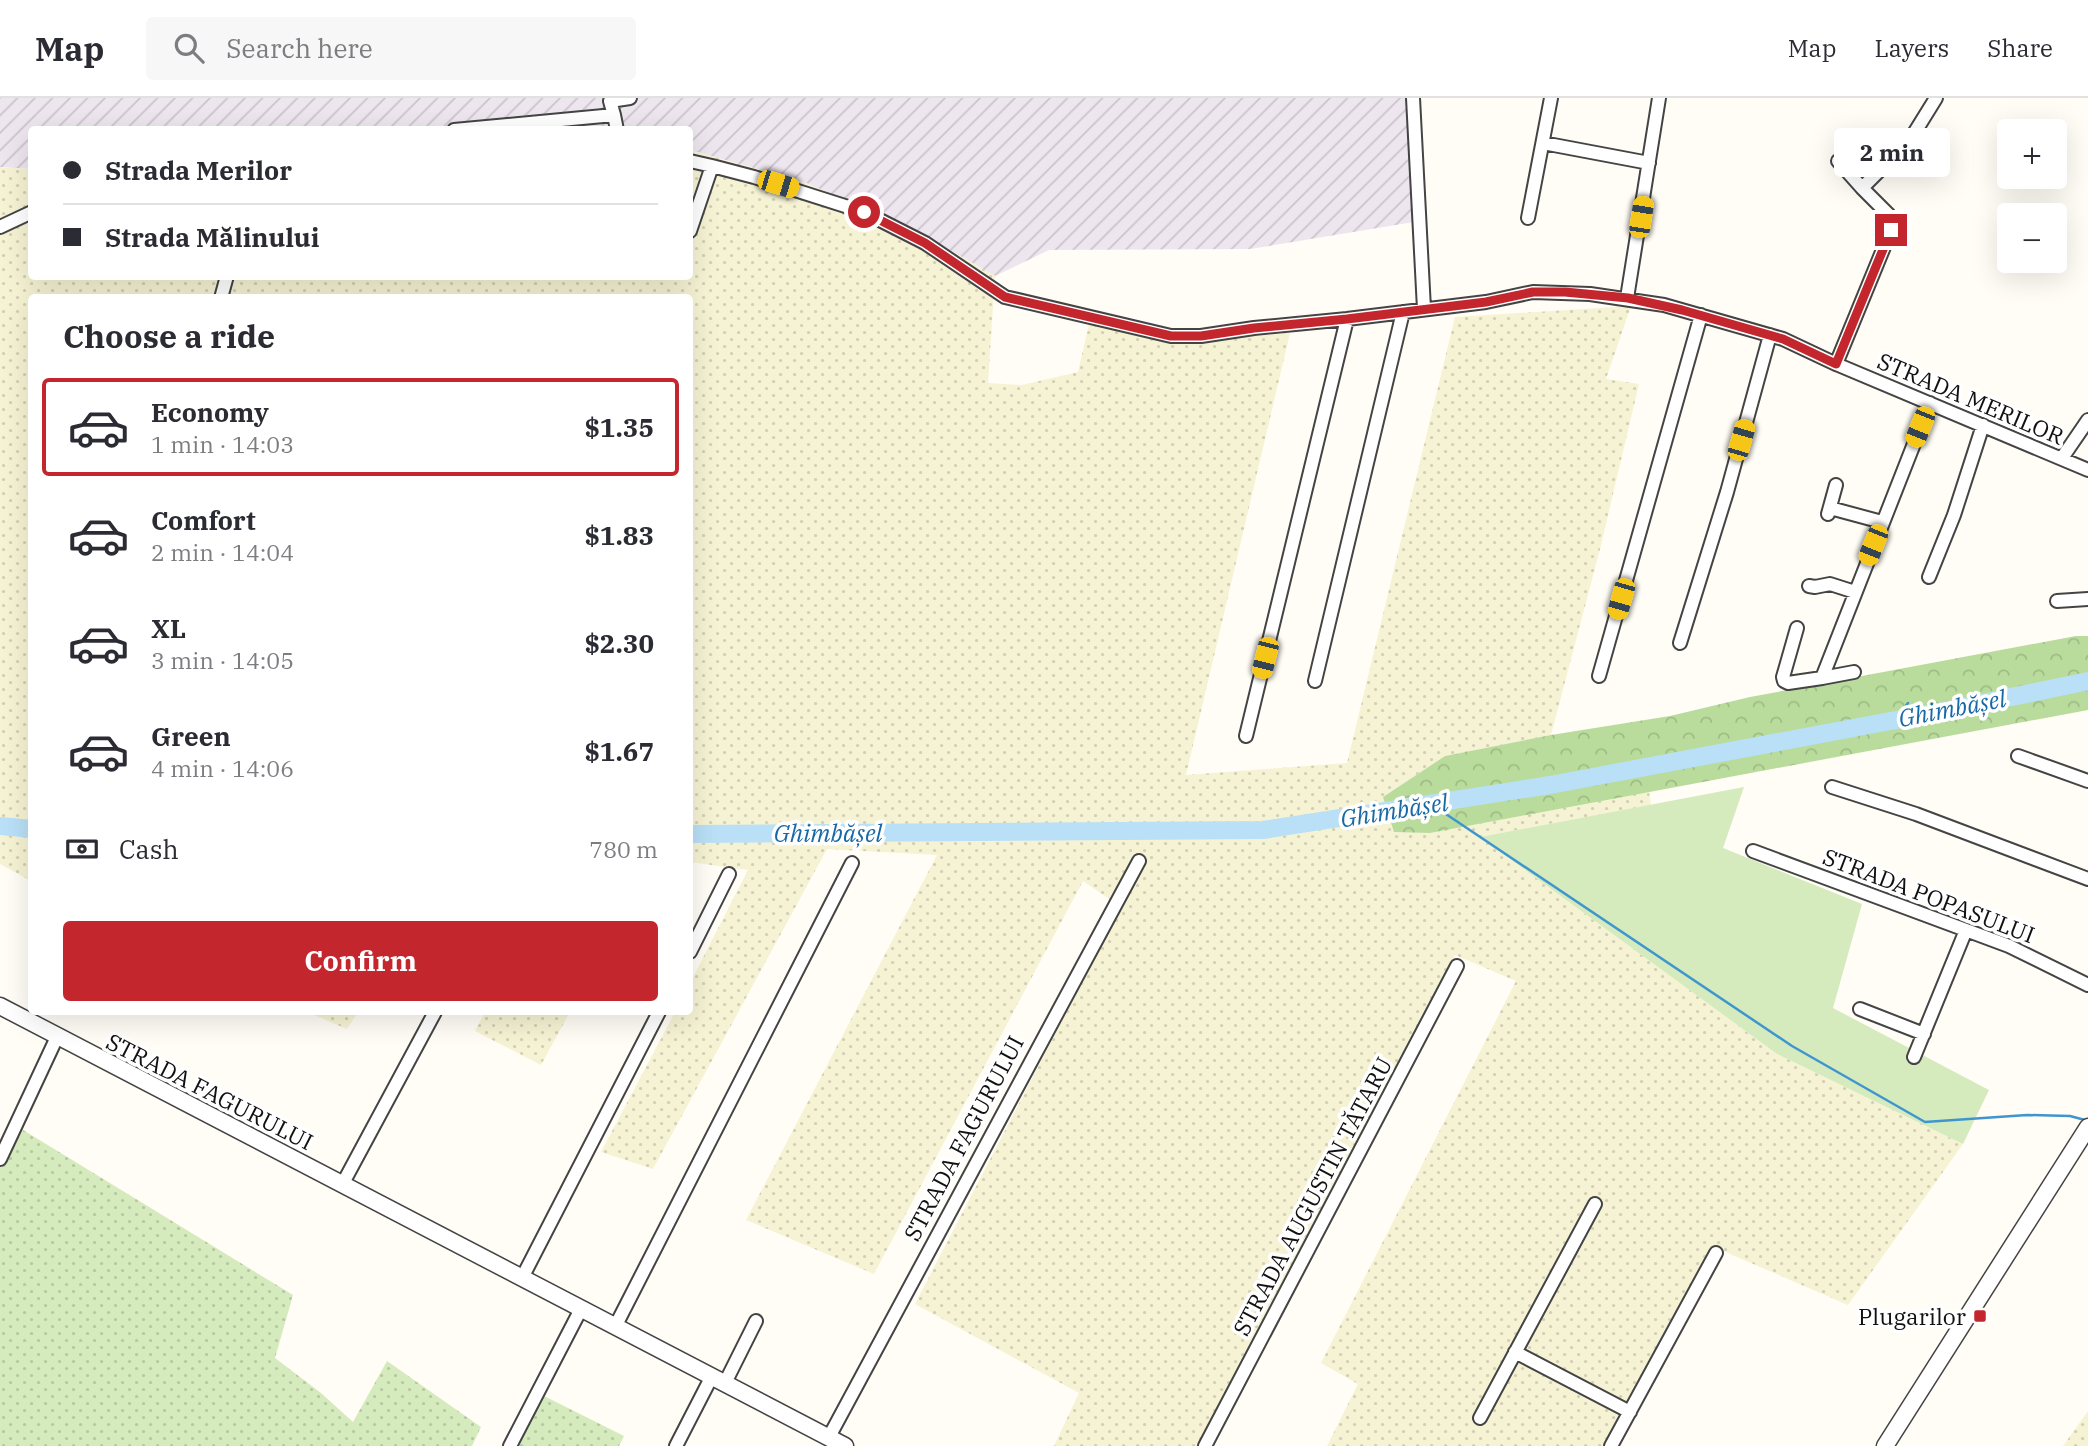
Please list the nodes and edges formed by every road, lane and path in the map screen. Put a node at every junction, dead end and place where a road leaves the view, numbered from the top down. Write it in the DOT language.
graph roads {
  1 [pos="630,98"];
  2 [pos="1413,98"];
  3 [pos="1551,98"];
  4 [pos="1659,98"];
  5 [pos="1936,98"];
  6 [pos="610,99"];
  7 [pos="614,115"];
  8 [pos="497,126"];
  9 [pos="616,126"];
  10 [pos="1543,144"];
  11 [pos="1838,161"];
  12 [pos="693,162"];
  13 [pos="1649,163"];
  14 [pos="712,166"];
  15 [pos="1862,188"];
  16 [pos="28,214"];
  17 [pos="1528,218"];
  18 [pos="693,221"];
  19 [pos="0,227"];
  20 [pos="1628,298"];
  21 [pos="1424,309"];
  22 [pos="1403,312"];
  23 [pos="1701,315"];
  24 [pos="1347,319"];
  25 [pos="1770,335"];
  26 [pos="1836,364"];
  27 [pos="1930,403"];
  28 [pos="2088,420"];
  29 [pos="1983,425"];
  30 [pos="2062,458"];
  31 [pos="2088,470"];
  32 [pos="1836,485"];
  33 [pos="1882,522"];
  34 [pos="1929,577"];
  35 [pos="1809,586"];
  36 [pos="1854,592"];
  37 [pos="2088,599"];
  38 [pos="2057,601"];
  39 [pos="1797,628"];
  40 [pos="1680,643"];
  41 [pos="1854,672"];
  42 [pos="1599,676"];
  43 [pos="1822,678"];
  44 [pos="1315,681"];
  45 [pos="1246,736"];
  46 [pos="2018,756"];
  47 [pos="2088,781"];
  48 [pos="1832,787"];
  49 [pos="1753,851"];
  50 [pos="1139,861"];
  51 [pos="852,863"];
  52 [pos="730,874"];
  53 [pos="2088,879"];
  54 [pos="1966,930"];
  55 [pos="693,946"];
  56 [pos="1457,966"];
  57 [pos="2088,985"];
  58 [pos="0,1006"];
  59 [pos="1860,1009"];
  60 [pos="433,1015"];
  61 [pos="657,1015"];
  62 [pos="1924,1034"];
  63 [pos="57,1037"];
  64 [pos="1914,1057"];
  65 [pos="2087,1130"];
  66 [pos="0,1159"];
  67 [pos="342,1185"];
  68 [pos="1595,1204"];
  69 [pos="1716,1253"];
  70 [pos="522,1278"];
  71 [pos="581,1308"];
  72 [pos="756,1321"];
  73 [pos="615,1327"];
  74 [pos="1515,1352"];
  75 [pos="718,1380"];
  76 [pos="1630,1412"];
  77 [pos="1480,1418"];
  78 [pos="829,1437"];
  79 [pos="510,1446"];
  80 [pos="676,1446"];
  81 [pos="845,1446"];
  82 [pos="1205,1446"];
  83 [pos="1611,1446"];
  84 [pos="1885,1446"];
  1 -- 6 [label="street"];
  2 -- 21 [label="street"];
  3 -- 10 [label="street"];
  4 -- 13 [label="street"];
  5 -- 15 [label="street"];
  6 -- 7 [label="street"];
  7 -- 8 [label="street"];
  7 -- 9 [label="street"];
  10 -- 13 [label="street"];
  10 -- 17 [label="street"];
  11 -- 15 [label="street"];
  12 -- 14 [label="street, STRADA MERILOR"];
  13 -- 20 [label="street"];
  14 -- 18 [label="street"];
  14 -- 24 [label="street, STRADA MERILOR"];
  15 -- 26 [label="street"];
  16 -- 19 [label="street"];
  20 -- 21 [label="street, STRADA MERILOR"];
  20 -- 23 [label="street, STRADA MERILOR"];
  21 -- 22 [label="street, STRADA MERILOR"];
  22 -- 24 [label="street, STRADA MERILOR"];
  22 -- 44 [label="street"];
  23 -- 25 [label="street, STRADA MERILOR"];
  23 -- 42 [label="street"];
  24 -- 45 [label="street"];
  25 -- 26 [label="street, STRADA MERILOR"];
  25 -- 40 [label="street"];
  26 -- 27 [label="street, STRADA MERILOR"];
  27 -- 29 [label="street, STRADA MERILOR"];
  27 -- 33 [label="street"];
  28 -- 30 [label="street"];
  29 -- 30 [label="street, STRADA MERILOR"];
  29 -- 34 [label="street"];
  30 -- 31 [label="street, STRADA MERILOR"];
  32 -- 33 [label="street"];
  33 -- 36 [label="street"];
  35 -- 36 [label="street"];
  36 -- 43 [label="street"];
  37 -- 38 [label="street"];
  39 -- 43 [label="street"];
  41 -- 43 [label="street"];
  46 -- 47 [label="street"];
  48 -- 53 [label="street"];
  49 -- 54 [label="street, STRADA POPASULUI"];
  50 -- 78 [label="street, STRADA FAGURULUI"];
  51 -- 73 [label="street"];
  52 -- 55 [label="street"];
  54 -- 57 [label="street, STRADA POPASULUI"];
  54 -- 62 [label="street"];
  56 -- 82 [label="street, STRADA AUGUSTIN TĂTARU"];
  58 -- 63 [label="street, STRADA FAGURULUI"];
  59 -- 62 [label="street"];
  60 -- 67 [label="street"];
  61 -- 70 [label="street"];
  62 -- 64 [label="street"];
  63 -- 66 [label="street"];
  63 -- 67 [label="street, STRADA FAGURULUI"];
  65 -- 84 [label="street"];
  67 -- 70 [label="street, STRADA FAGURULUI"];
  68 -- 74 [label="street"];
  69 -- 76 [label="street"];
  70 -- 71 [label="street, STRADA FAGURULUI"];
  71 -- 73 [label="street, STRADA FAGURULUI"];
  71 -- 79 [label="street"];
  72 -- 75 [label="street"];
  73 -- 75 [label="street, STRADA FAGURULUI"];
  74 -- 76 [label="street"];
  74 -- 77 [label="street"];
  75 -- 78 [label="street, STRADA FAGURULUI"];
  75 -- 80 [label="street"];
  76 -- 83 [label="street"];
  78 -- 81 [label="street, STRADA FAGURULUI"];
}
